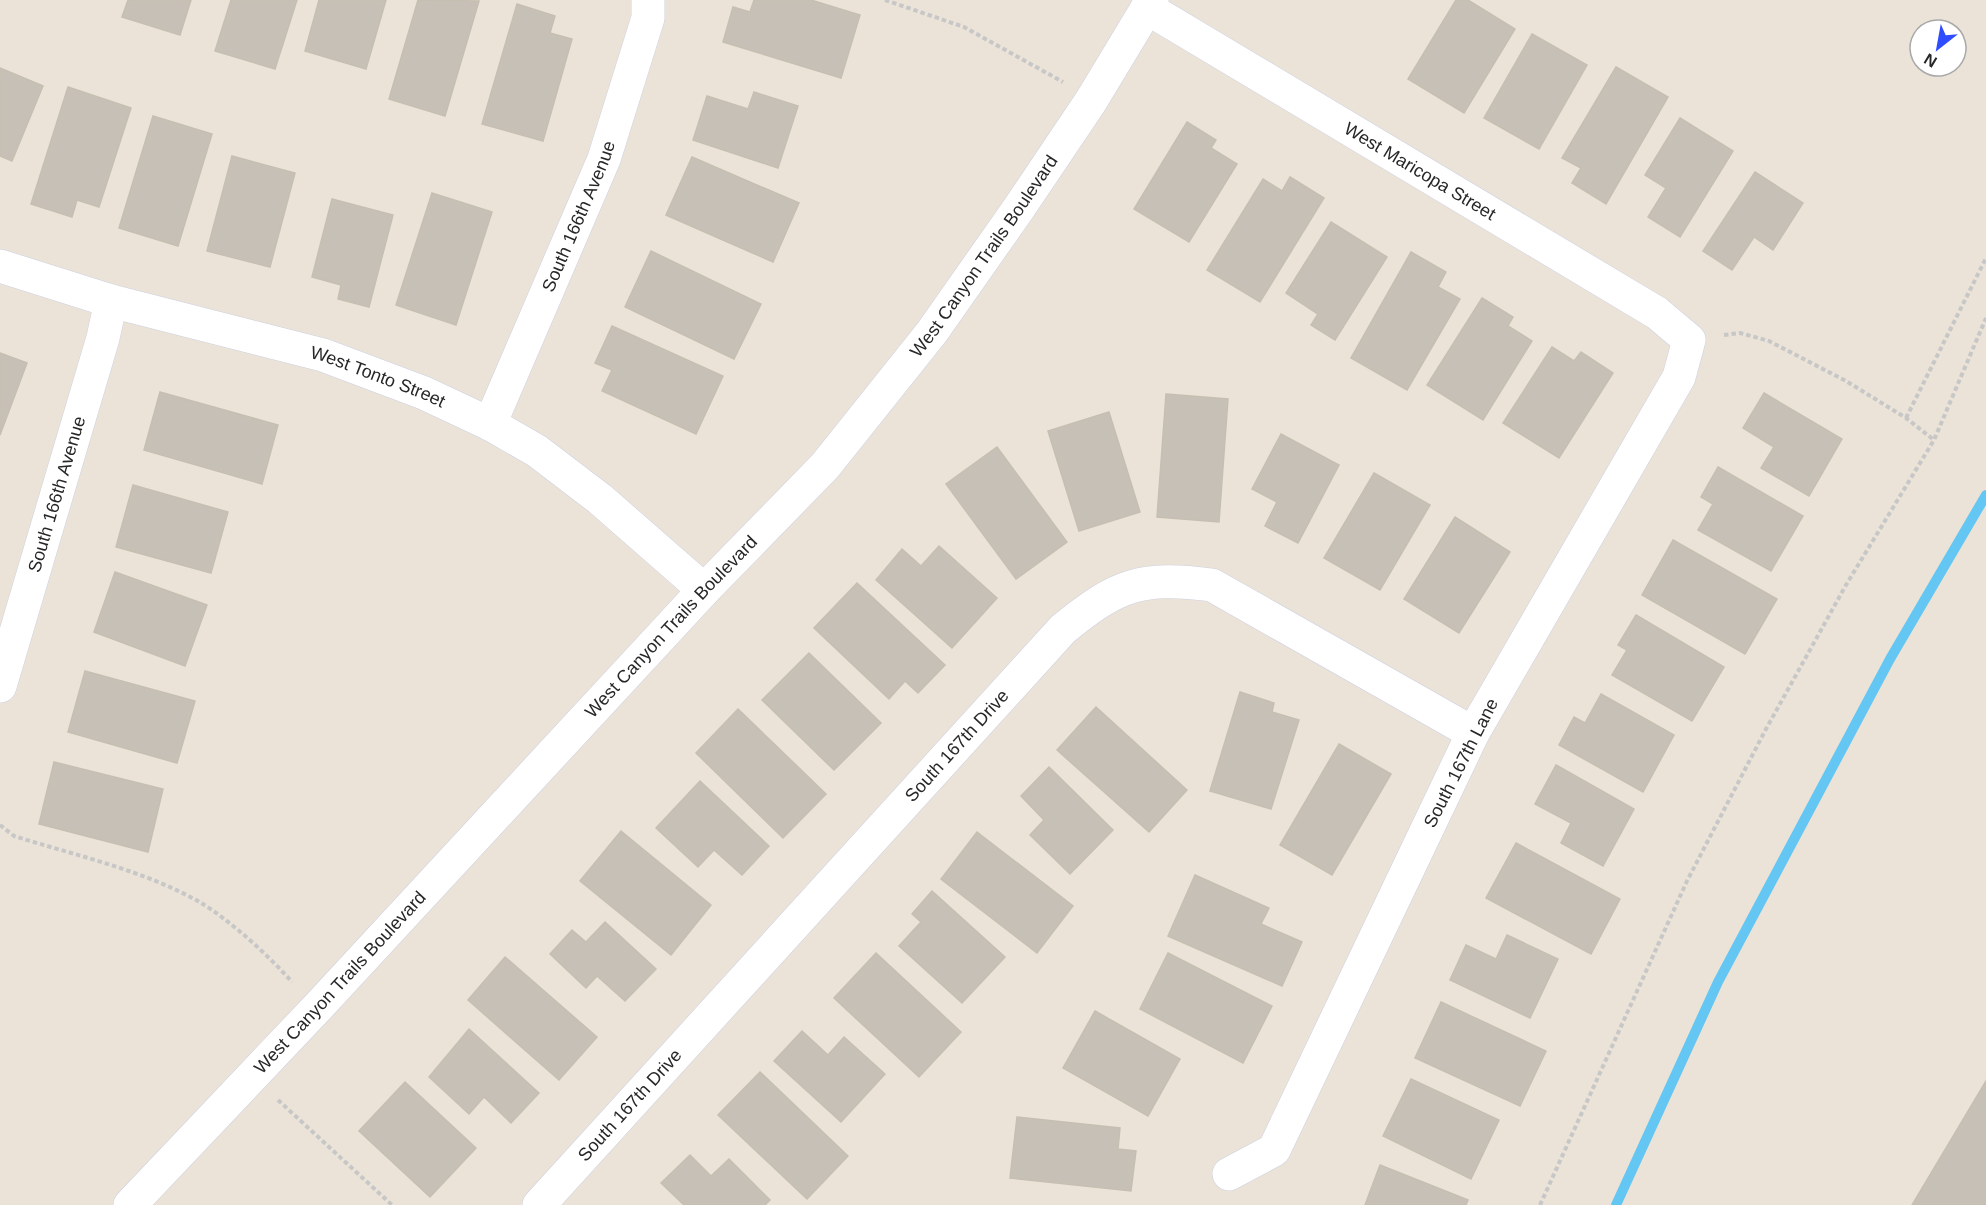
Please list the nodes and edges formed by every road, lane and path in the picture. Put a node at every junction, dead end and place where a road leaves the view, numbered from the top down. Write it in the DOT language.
graph roads {
  1 [pos="648,0"];
  2 [pos="885,0"];
  3 [pos="1150,4"];
  4 [pos="1091,100"];
  5 [pos="1986,258"];
  6 [pos="0,266"];
  7 [pos="111,301"];
  8 [pos="1986,318"];
  9 [pos="1689,340"];
  10 [pos="1906,418"];
  11 [pos="490,424"];
  12 [pos="1934,440"];
  13 [pos="704,590"];
  14 [pos="0,686"];
  15 [pos="1473,733"];
  16 [pos="0,825"];
  17 [pos="316,1009"];
  18 [pos="252,1076"];
  19 [pos="1229,1174"];
  20 [pos="130,1205"];
  21 [pos="392,1205"];
  22 [pos="539,1205"];
  23 [pos="1540,1205"];
  1 -- 11 [label="street, South 166th Avenue"];
  2 -- 4 [label="path"];
  3 -- 4 [label="street, West Canyon Trails Boulevard"];
  3 -- 9 [label="street, West Maricopa Street"];
  4 -- 13 [label="street, West Canyon Trails Boulevard"];
  5 -- 10 [label="path"];
  6 -- 7 [label="street, West Tonto Street"];
  7 -- 11 [label="street, West Tonto Street"];
  7 -- 14 [label="street, South 166th Avenue"];
  8 -- 12 [label="path"];
  9 -- 10 [label="path"];
  9 -- 15 [label="street, South 167th Lane"];
  10 -- 12 [label="path"];
  11 -- 13 [label="street, West Tonto Street"];
  12 -- 23 [label="path"];
  13 -- 17 [label="street, West Canyon Trails Boulevard"];
  15 -- 19 [label="street, South 167th Lane"];
  15 -- 22 [label="street, South 167th Drive"];
  16 -- 17 [label="path"];
  17 -- 18 [label="street, West Canyon Trails Boulevard"];
  18 -- 20 [label="street, West Canyon Trails Boulevard"];
  18 -- 21 [label="path"];
}
